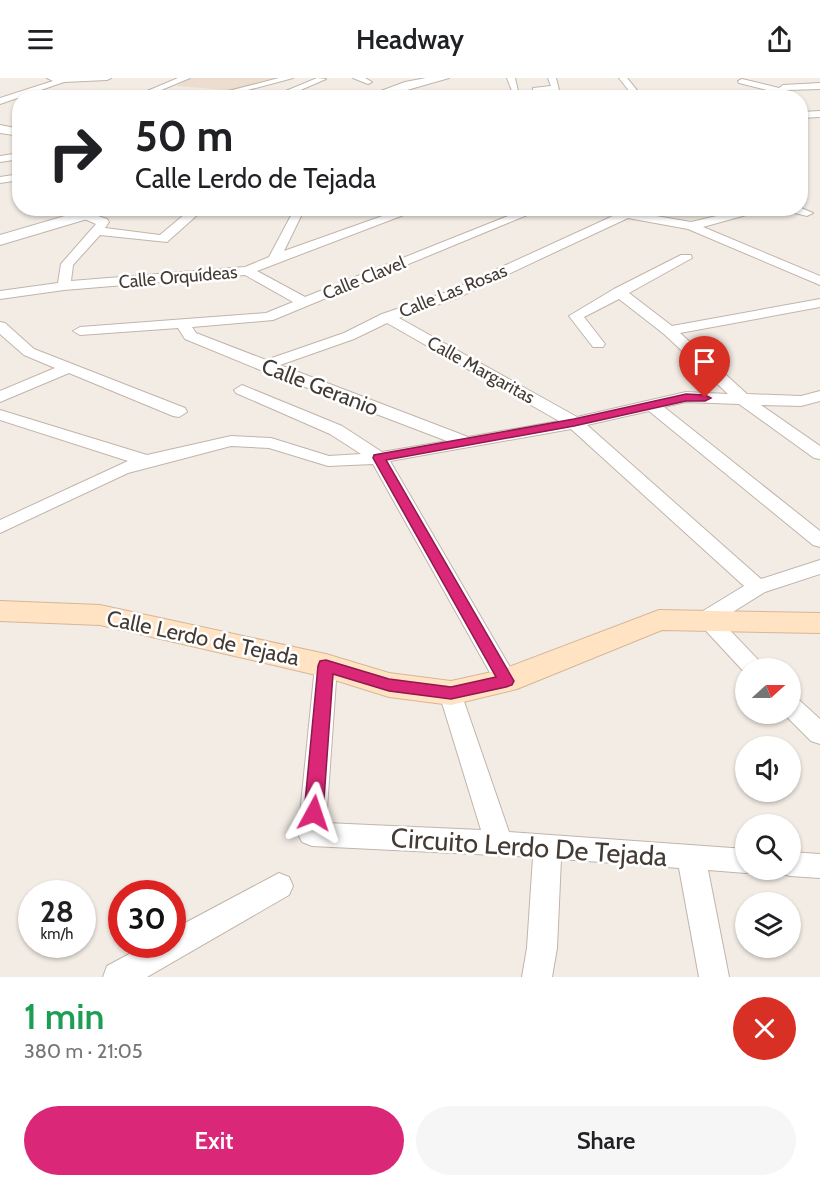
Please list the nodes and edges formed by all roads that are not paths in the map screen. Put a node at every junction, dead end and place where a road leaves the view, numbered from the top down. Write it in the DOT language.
graph roads {
  1 [pos="107,78"];
  2 [pos="186,78"];
  3 [pos="289,78"];
  4 [pos="357,78"];
  5 [pos="444,78"];
  6 [pos="511,78"];
  7 [pos="552,78"];
  8 [pos="623,78"];
  9 [pos="322,79"];
  10 [pos="56,80"];
  11 [pos="742,81"];
  12 [pos="368,82"];
  13 [pos="95,85"];
  14 [pos="820,86"];
  15 [pos="515,89"];
  16 [pos="29,90"];
  17 [pos="154,90"];
  18 [pos="236,90"];
  19 [pos="294,90"];
  20 [pos="392,90"];
  21 [pos="536,90"];
  22 [pos="633,90"];
  23 [pos="772,90"];
  24 [pos="784,90"];
  25 [pos="78,216"];
  26 [pos="96,216"];
  27 [pos="190,216"];
  28 [pos="296,216"];
  29 [pos="395,216"];
  30 [pos="519,216"];
  31 [pos="626,216"];
  32 [pos="651,216"];
  33 [pos="730,216"];
  34 [pos="691,226"];
  35 [pos="97,231"];
  36 [pos="0,240"];
  37 [pos="686,258"];
  38 [pos="274,259"];
  39 [pos="247,271"];
  40 [pos="820,281"];
  41 [pos="64,286"];
  42 [pos="619,292"];
  43 [pos="0,296"];
  44 [pos="303,302"];
  45 [pos="820,303"];
  46 [pos="387,317"];
  47 [pos="184,325"];
  48 [pos="0,326"];
  49 [pos="80,331"];
  50 [pos="669,331"];
  51 [pos="598,344"];
  52 [pos="263,366"];
  53 [pos="68,368"];
  54 [pos="242,390"];
  55 [pos="820,396"];
  56 [pos="0,397"];
  57 [pos="743,399"];
  58 [pos="653,406"];
  59 [pos="180,412"];
  60 [pos="0,415"];
  61 [pos="574,423"];
  62 [pos="463,441"];
  63 [pos="820,453"];
  64 [pos="379,458"];
  65 [pos="146,461"];
  66 [pos="0,526"];
  67 [pos="820,541"];
  68 [pos="820,567"];
  69 [pos="758,587"];
  70 [pos="0,611"];
  71 [pos="706,619"];
  72 [pos="820,623"];
  73 [pos="744,658"];
  74 [pos="326,666"];
  75 [pos="506,681"];
  76 [pos="451,693"];
  77 [pos="801,716"];
  78 [pos="820,734"];
  79 [pos="499,843"];
  80 [pos="548,847"];
  81 [pos="691,857"];
  82 [pos="735,860"];
  83 [pos="801,865"];
  84 [pos="820,866"];
  85 [pos="279,886"];
  86 [pos="118,977"];
  87 [pos="537,977"];
  88 [pos="714,977"];
  1 -- 10 [label="street"];
  2 -- 17 [label="street"];
  3 -- 18 [label="street"];
  4 -- 12 [label="street"];
  5 -- 20 [label="street"];
  6 -- 15 [label="street"];
  7 -- 21 [label="street"];
  8 -- 22 [label="street"];
  9 -- 19 [label="street"];
  10 -- 13 [label="street"];
  10 -- 16 [label="street"];
  11 -- 23 [label="street"];
  14 -- 24 [label="street"];
  25 -- 36 [label="street"];
  26 -- 35 [label="street"];
  27 -- 35 [label="street"];
  28 -- 38 [label="street"];
  29 -- 38 [label="street, Calle Orquídeas"];
  30 -- 44 [label="street, Calle Clavel"];
  31 -- 46 [label="street, Calle Las Rosas"];
  32 -- 34 [label="street"];
  33 -- 34 [label="street"];
  34 -- 40 [label="street"];
  35 -- 41 [label="street"];
  37 -- 42 [label="street"];
  38 -- 39 [label="street, Calle Orquídeas"];
  39 -- 41 [label="street, Calle Orquídeas"];
  39 -- 44 [label="street"];
  41 -- 43 [label="street, Calle Orquídeas"];
  42 -- 50 [label="street"];
  42 -- 51 [label="street"];
  44 -- 47 [label="street, Calle Clavel"];
  45 -- 50 [label="street"];
  46 -- 52 [label="street, Calle Las Rosas"];
  46 -- 61 [label="street, Calle Margaritas"];
  47 -- 49 [label="street, Calle Clavel"];
  47 -- 52 [label="street, Calle Geranio"];
  48 -- 53 [label="street"];
  50 -- 57 [label="street"];
  52 -- 62 [label="street, Calle Geranio"];
  53 -- 56 [label="street"];
  53 -- 59 [label="street"];
  54 -- 64 [label="street"];
  55 -- 57 [label="street"];
  57 -- 58 [label="street"];
  57 -- 63 [label="street"];
  58 -- 61 [label="street"];
  58 -- 67 [label="street"];
  60 -- 65 [label="street"];
  61 -- 62 [label="street"];
  61 -- 69 [label="street, Calle Margaritas"];
  62 -- 64 [label="street"];
  64 -- 65 [label="street"];
  64 -- 75 [label="street"];
  65 -- 66 [label="street"];
  68 -- 69 [label="street"];
  69 -- 71 [label="street"];
  70 -- 74 [label="main road, Calle Lerdo de Tejada"];
  71 -- 72 [label="main road, Calle Lerdo de Tejada"];
  71 -- 73 [label="street"];
  71 -- 75 [label="main road, Calle Lerdo de Tejada"];
  74 -- 76 [label="main road, Calle Lerdo de Tejada"];
  74 -- 79 [label="street, Circuito Lerdo De Tejada"];
  75 -- 76 [label="main road, Calle Lerdo de Tejada"];
  76 -- 79 [label="street"];
  77 -- 78 [label="street"];
  79 -- 80 [label="street, Circuito Lerdo De Tejada"];
  80 -- 81 [label="street, Circuito Lerdo De Tejada"];
  80 -- 87 [label="street"];
  81 -- 82 [label="street, Circuito Lerdo De Tejada"];
  81 -- 88 [label="street"];
  83 -- 84 [label="street"];
  85 -- 86 [label="street"];
}
